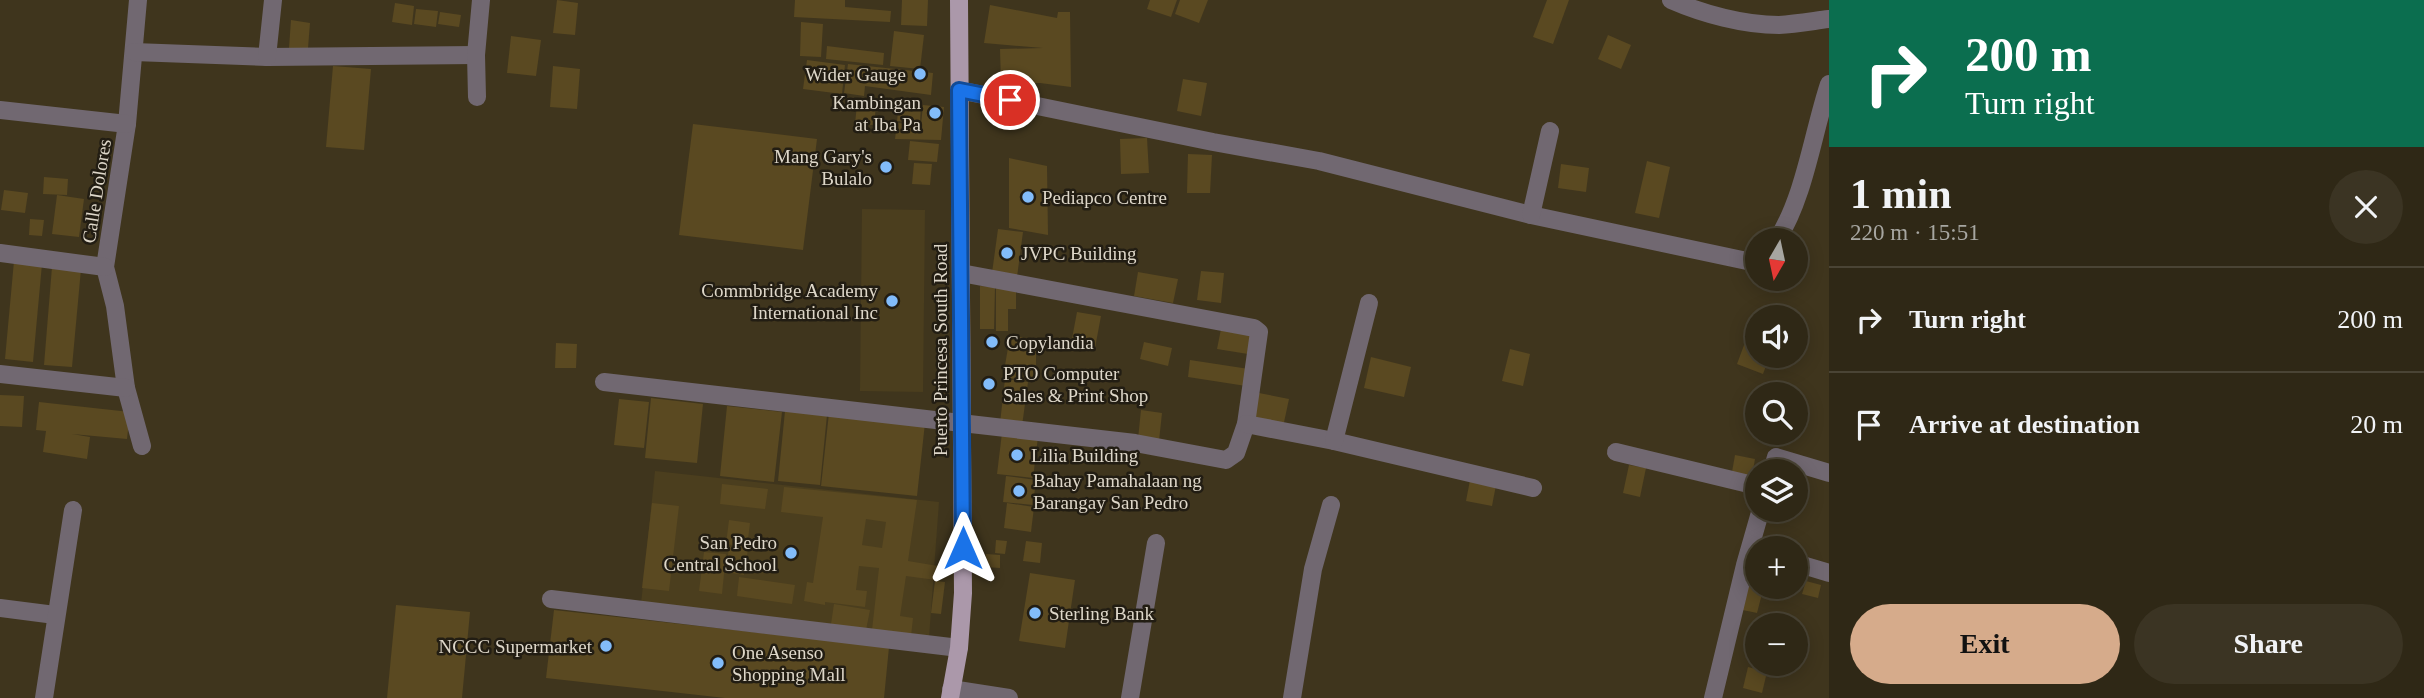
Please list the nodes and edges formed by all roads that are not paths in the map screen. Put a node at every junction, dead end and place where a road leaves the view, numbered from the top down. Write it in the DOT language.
graph roads {
  1 [pos="138,0"];
  2 [pos="273,0"];
  3 [pos="481,0"];
  4 [pos="958,0"];
  5 [pos="1676,1"];
  6 [pos="1829,19"];
  7 [pos="134,52"];
  8 [pos="476,55"];
  9 [pos="267,57"];
  10 [pos="1829,83"];
  11 [pos="959,90"];
  12 [pos="477,97"];
  13 [pos="0,110"];
  14 [pos="127,124"];
  15 [pos="1550,131"];
  16 [pos="1531,215"];
  17 [pos="1785,228"];
  18 [pos="0,253"];
  19 [pos="1745,261"];
  20 [pos="105,267"];
  21 [pos="961,273"];
  22 [pos="1369,303"];
  23 [pos="0,374"];
  24 [pos="604,382"];
  25 [pos="126,387"];
  26 [pos="962,423"];
  27 [pos="1245,424"];
  28 [pos="1334,441"];
  29 [pos="142,446"];
  30 [pos="1616,452"];
  31 [pos="1808,467"];
  32 [pos="1829,473"];
  33 [pos="1745,483"];
  34 [pos="1533,488"];
  35 [pos="1331,505"];
  36 [pos="73,510"];
  37 [pos="1156,543"];
  38 [pos="1808,567"];
  39 [pos="1829,573"];
  40 [pos="1745,580"];
  41 [pos="551,599"];
  42 [pos="0,608"];
  43 [pos="55,615"];
  44 [pos="959,648"];
  45 [pos="951,694"];
  46 [pos="44,698"];
  47 [pos="1009,698"];
  48 [pos="1130,698"];
  49 [pos="1292,698"];
  50 [pos="1713,698"];
  1 -- 7 [label="street, Calle Dolores"];
  2 -- 9 [label="street"];
  3 -- 8 [label="street"];
  4 -- 11 [label="main road, Puerto Princesa South Road"];
  5 -- 6 [label="street"];
  7 -- 9 [label="street"];
  7 -- 14 [label="street, Calle Dolores"];
  8 -- 9 [label="street"];
  8 -- 12 [label="street"];
  10 -- 17 [label="street"];
  11 -- 16 [label="street"];
  11 -- 21 [label="main road, Puerto Princesa South Road"];
  13 -- 14 [label="street"];
  14 -- 20 [label="street, Calle Dolores"];
  15 -- 16 [label="street"];
  16 -- 19 [label="street"];
  18 -- 20 [label="street"];
  20 -- 25 [label="street, Calle Dolores"];
  21 -- 26 [label="main road, Puerto Princesa South Road"];
  21 -- 27 [label="street"];
  22 -- 28 [label="street"];
  23 -- 25 [label="street"];
  24 -- 26 [label="street"];
  25 -- 29 [label="street, Calle Dolores"];
  26 -- 27 [label="street"];
  26 -- 44 [label="main road, Puerto Princesa South Road"];
  27 -- 28 [label="street"];
  28 -- 34 [label="street"];
  30 -- 33 [label="street"];
  31 -- 32 [label="street"];
  35 -- 49 [label="street"];
  36 -- 43 [label="street"];
  37 -- 48 [label="street"];
  38 -- 39 [label="street"];
  40 -- 50 [label="street"];
  41 -- 44 [label="street"];
  42 -- 43 [label="street"];
  43 -- 46 [label="street"];
  44 -- 45 [label="main road, Puerto Princesa South Road"];
  45 -- 47 [label="street"];
}
